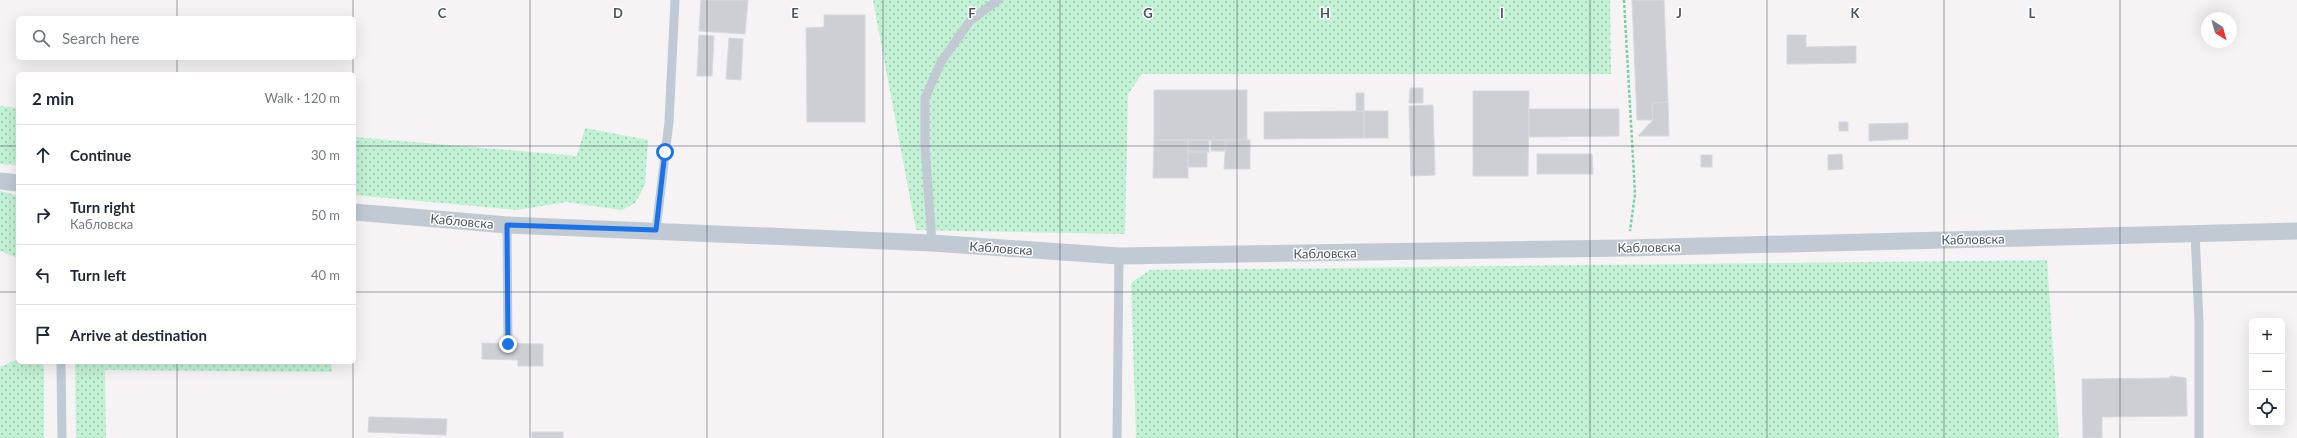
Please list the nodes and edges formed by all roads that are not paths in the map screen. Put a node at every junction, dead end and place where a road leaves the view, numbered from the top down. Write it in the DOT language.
graph roads {
  1 [pos="675,0"];
  2 [pos="998,0"];
  3 [pos="0,181"];
  4 [pos="16,183"];
  5 [pos="356,212"];
  6 [pos="507,225"];
  7 [pos="656,230"];
  8 [pos="2297,231"];
  9 [pos="2195,233"];
  10 [pos="932,243"];
  11 [pos="1119,256"];
  12 [pos="508,344"];
  13 [pos="61,364"];
  14 [pos="62,438"];
  15 [pos="1117,438"];
  16 [pos="2199,438"];
  1 -- 7 [label="lane"];
  2 -- 10 [label="lane"];
  3 -- 4 [label="street"];
  5 -- 6 [label="street, Кабловска"];
  6 -- 7 [label="street, Кабловска"];
  6 -- 12 [label="lane"];
  7 -- 10 [label="street, Кабловска"];
  8 -- 9 [label="street, Кабловска"];
  9 -- 11 [label="street, Кабловска"];
  9 -- 16 [label="lane"];
  10 -- 11 [label="street, Кабловска"];
  11 -- 15 [label="lane"];
  13 -- 14 [label="lane"];
}
